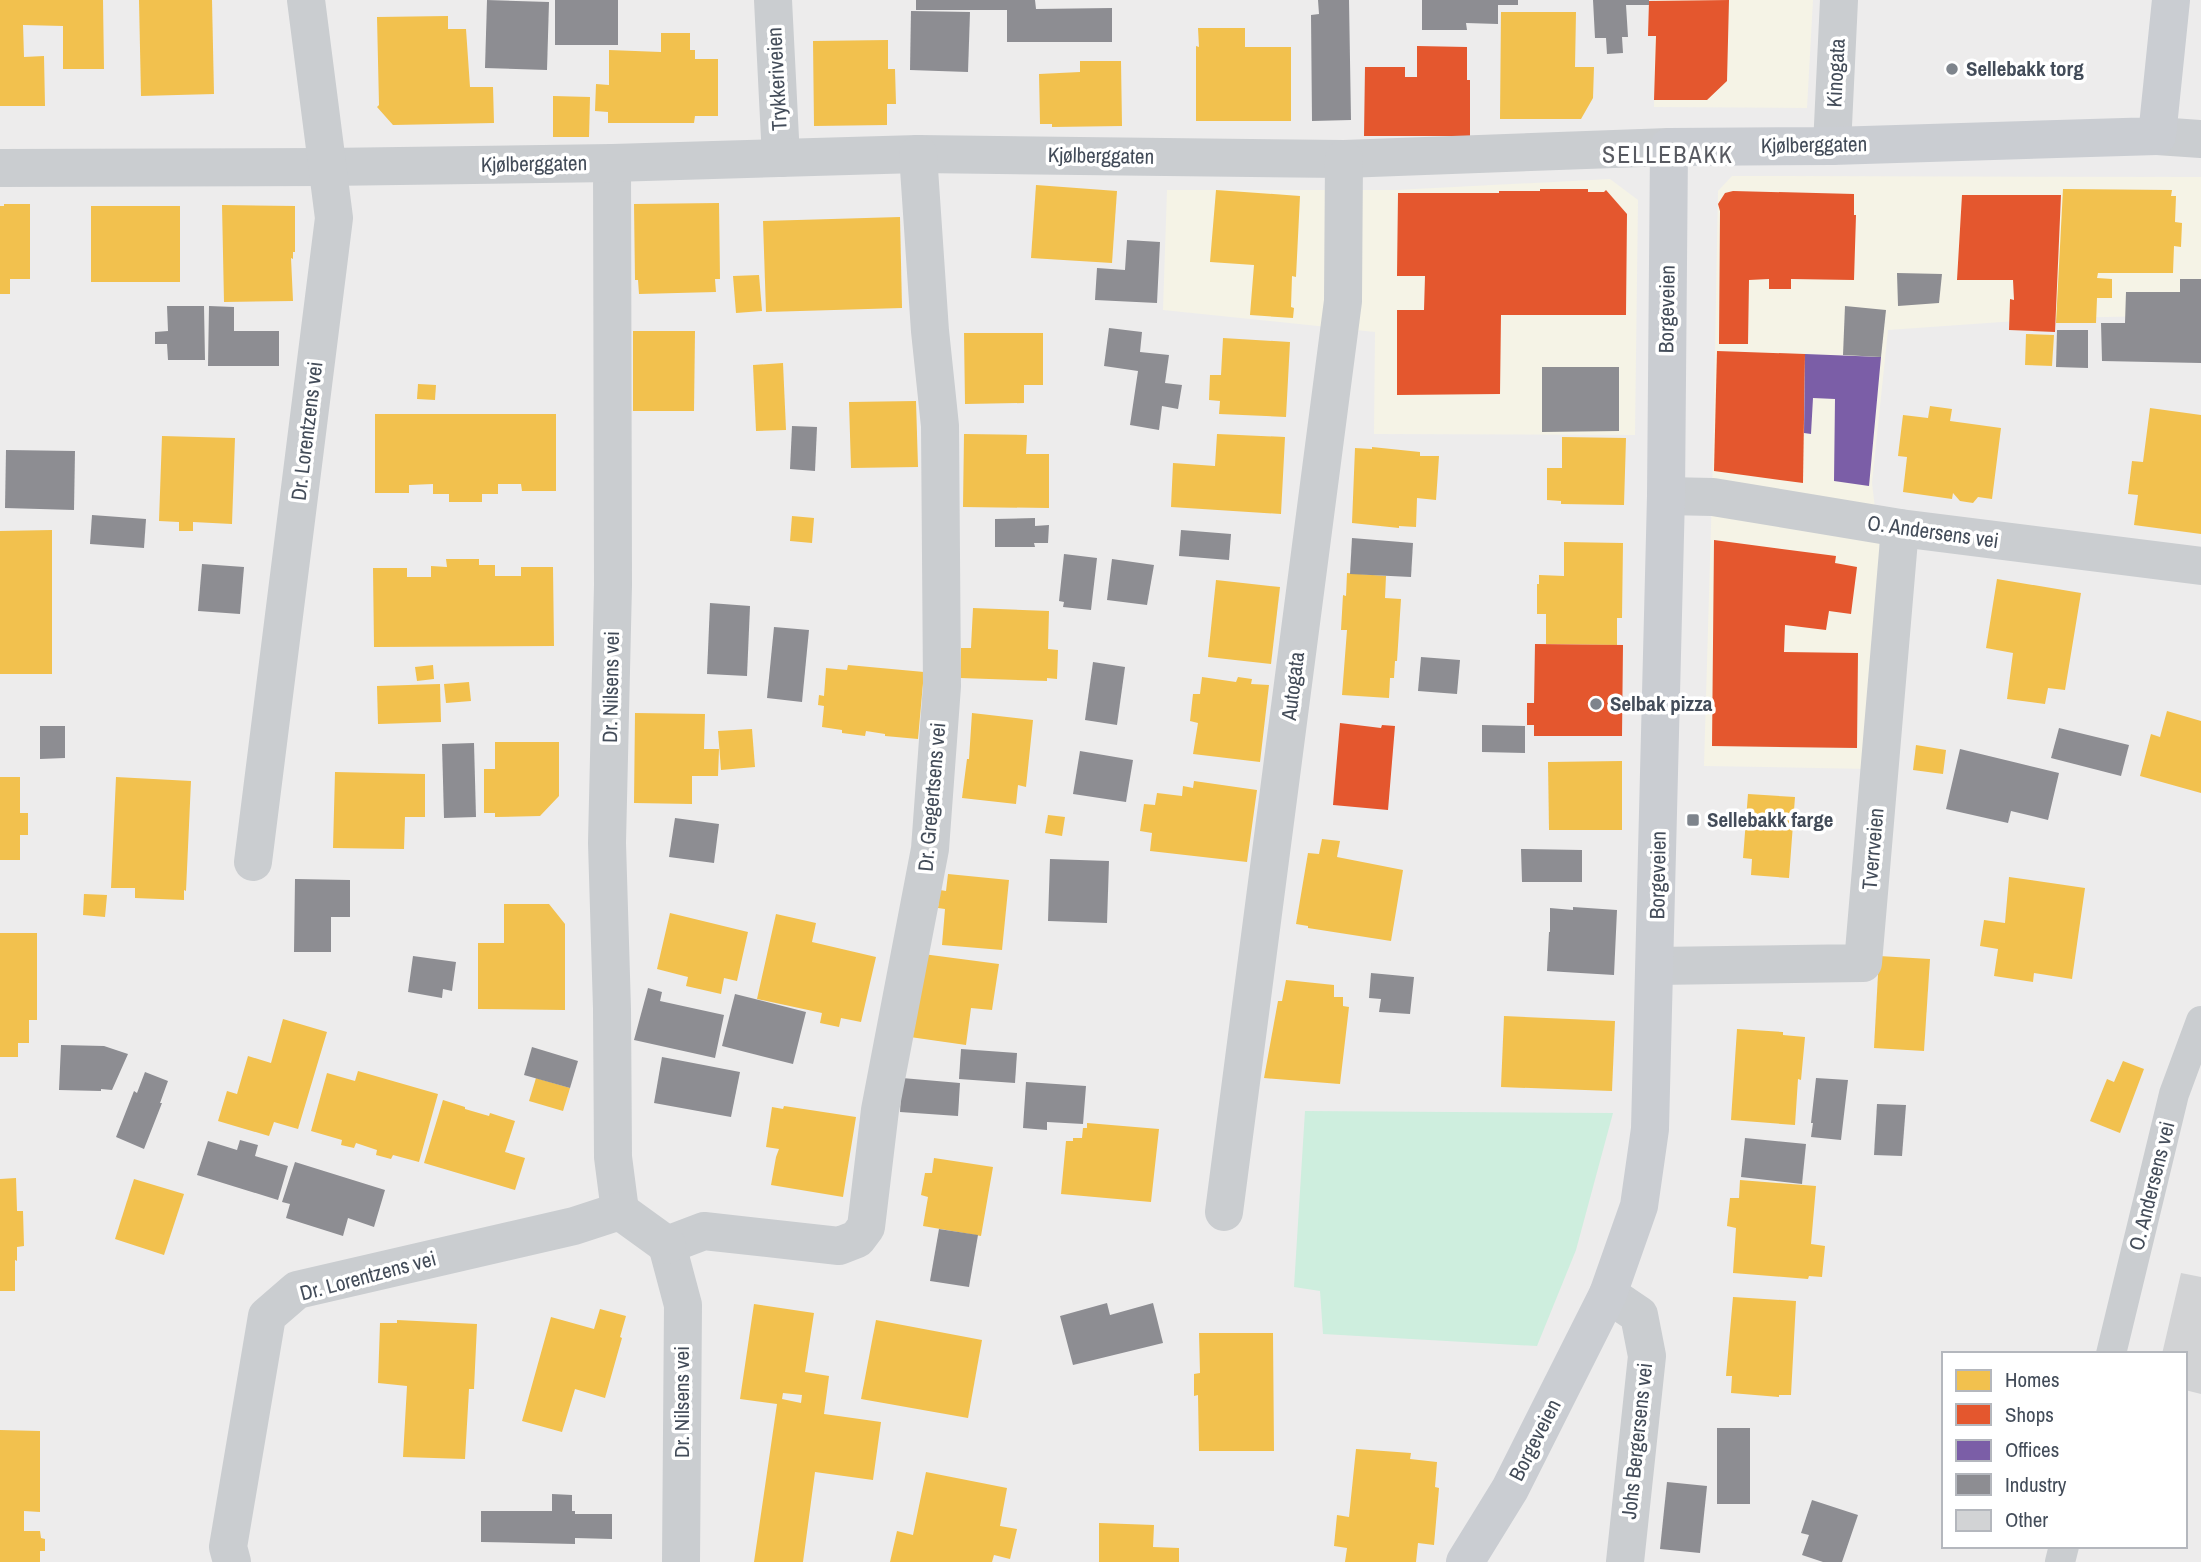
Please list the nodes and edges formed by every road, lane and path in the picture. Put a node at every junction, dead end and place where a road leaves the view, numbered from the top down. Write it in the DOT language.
graph roads {
  1 [pos="306,0"];
  2 [pos="773,0"];
  3 [pos="1839,0"];
  4 [pos="2171,0"];
  5 [pos="2157,136"];
  6 [pos="2201,139"];
  7 [pos="1832,146"];
  8 [pos="1669,147"];
  9 [pos="918,154"];
  10 [pos="781,158"];
  11 [pos="1344,159"];
  12 [pos="612,163"];
  13 [pos="326,167"];
  14 [pos="0,168"];
  15 [pos="1666,496"];
  16 [pos="1900,528"];
  17 [pos="2201,566"];
  18 [pos="253,862"];
  19 [pos="1656,966"];
  20 [pos="2201,1021"];
  21 [pos="621,1211"];
  22 [pos="1224,1212"];
  23 [pos="667,1245"];
  24 [pos="1608,1294"];
  25 [pos="2111,1352"];
  26 [pos="232,1562"];
  27 [pos="681,1562"];
  28 [pos="1465,1562"];
  29 [pos="1625,1562"];
  1 -- 13 [label="street, Dr. Lorentzens vei"];
  2 -- 10 [label="street, Trykkeriveien"];
  3 -- 7 [label="street, Kinogata"];
  4 -- 5 [label="main road"];
  5 -- 6 [label="street, Kjølberggaten"];
  5 -- 7 [label="main road, Kjølberggaten"];
  7 -- 8 [label="main road, Kjølberggaten"];
  8 -- 11 [label="street, Kjølberggaten"];
  8 -- 15 [label="main road, Borgeveien"];
  9 -- 10 [label="street, Kjølberggaten"];
  9 -- 11 [label="street, Kjølberggaten"];
  9 -- 23 [label="street, Dr. Gregertsens vei"];
  10 -- 12 [label="street, Kjølberggaten"];
  11 -- 22 [label="street, Autogata"];
  12 -- 13 [label="street, Kjølberggaten"];
  12 -- 21 [label="street, Dr. Nilsens vei"];
  13 -- 14 [label="street, Kjølberggaten"];
  13 -- 18 [label="street, Dr. Lorentzens vei"];
  15 -- 16 [label="street, O. Andersens vei"];
  15 -- 19 [label="main road, Borgeveien"];
  16 -- 17 [label="street, O. Andersens vei"];
  16 -- 19 [label="street, Tverrveien"];
  19 -- 24 [label="main road, Borgeveien"];
  20 -- 25 [label="lane, O. Andersens vei"];
  21 -- 23 [label="street"];
  21 -- 26 [label="street, Dr. Lorentzens vei"];
  23 -- 27 [label="street, Dr. Nilsens vei"];
  24 -- 28 [label="main road, Borgeveien"];
  24 -- 29 [label="street, Johs Bergersens vei"];
}
